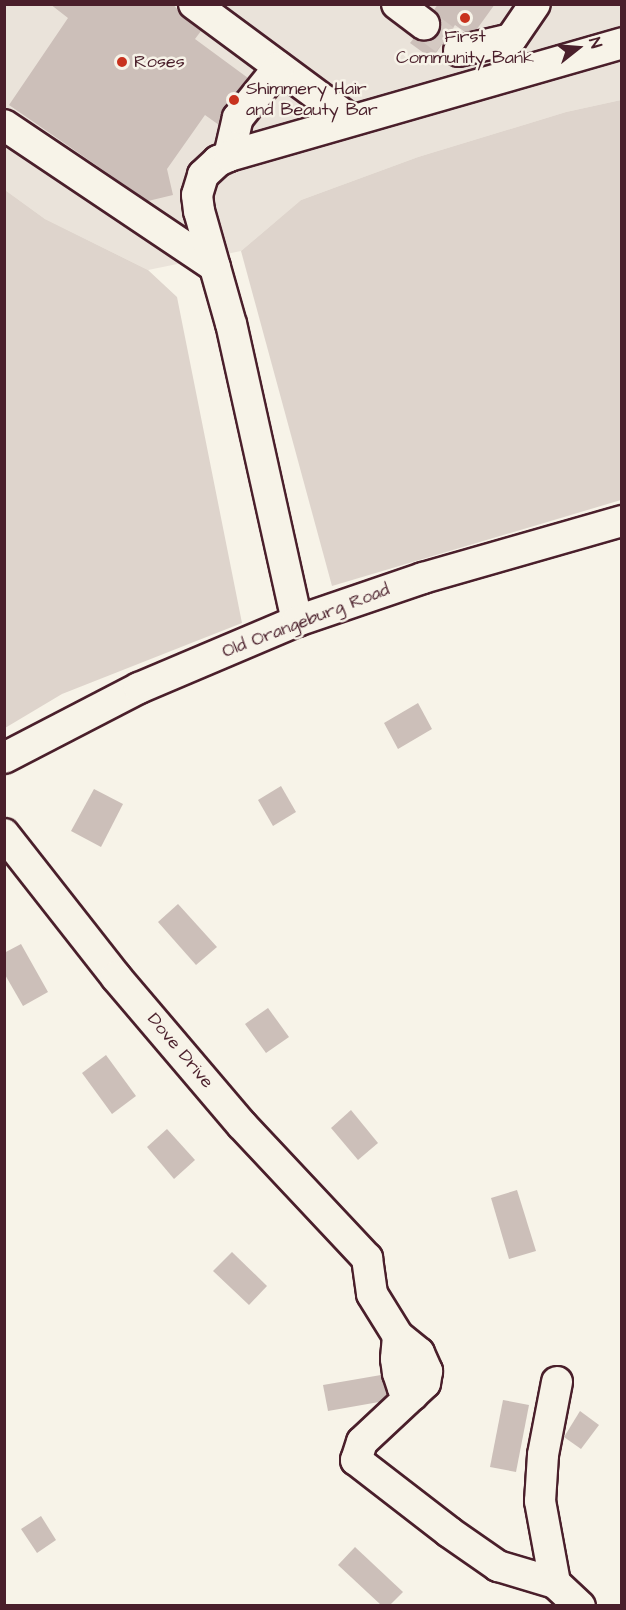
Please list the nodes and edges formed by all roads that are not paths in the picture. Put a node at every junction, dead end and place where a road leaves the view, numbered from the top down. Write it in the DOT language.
graph roads {
  1 [pos="194,4"];
  2 [pos="397,4"];
  3 [pos="535,4"];
  4 [pos="443,39"];
  5 [pos="621,42"];
  6 [pos="279,67"];
  7 [pos="466,88"];
  8 [pos="351,120"];
  9 [pos="4,125"];
  10 [pos="228,156"];
  11 [pos="215,267"];
  12 [pos="621,521"];
  13 [pos="297,621"];
  14 [pos="4,758"];
  15 [pos="4,834"];
  16 [pos="557,1382"];
  17 [pos="555,1583"];
  18 [pos="580,1605"];
  1 -- 6 [label="street"];
  2 -- 4 [label="street"];
  3 -- 4 [label="street"];
  4 -- 7 [label="street"];
  5 -- 7 [label="street"];
  6 -- 8 [label="street"];
  6 -- 10 [label="street"];
  7 -- 8 [label="street"];
  8 -- 10 [label="street"];
  9 -- 11 [label="street"];
  10 -- 11 [label="street"];
  11 -- 13 [label="street"];
  12 -- 13 [label="street, Old Orangeburg Road"];
  13 -- 14 [label="street, Old Orangeburg Road"];
  15 -- 17 [label="street, Dove Drive"];
  16 -- 17 [label="street"];
  17 -- 18 [label="street"];
}
